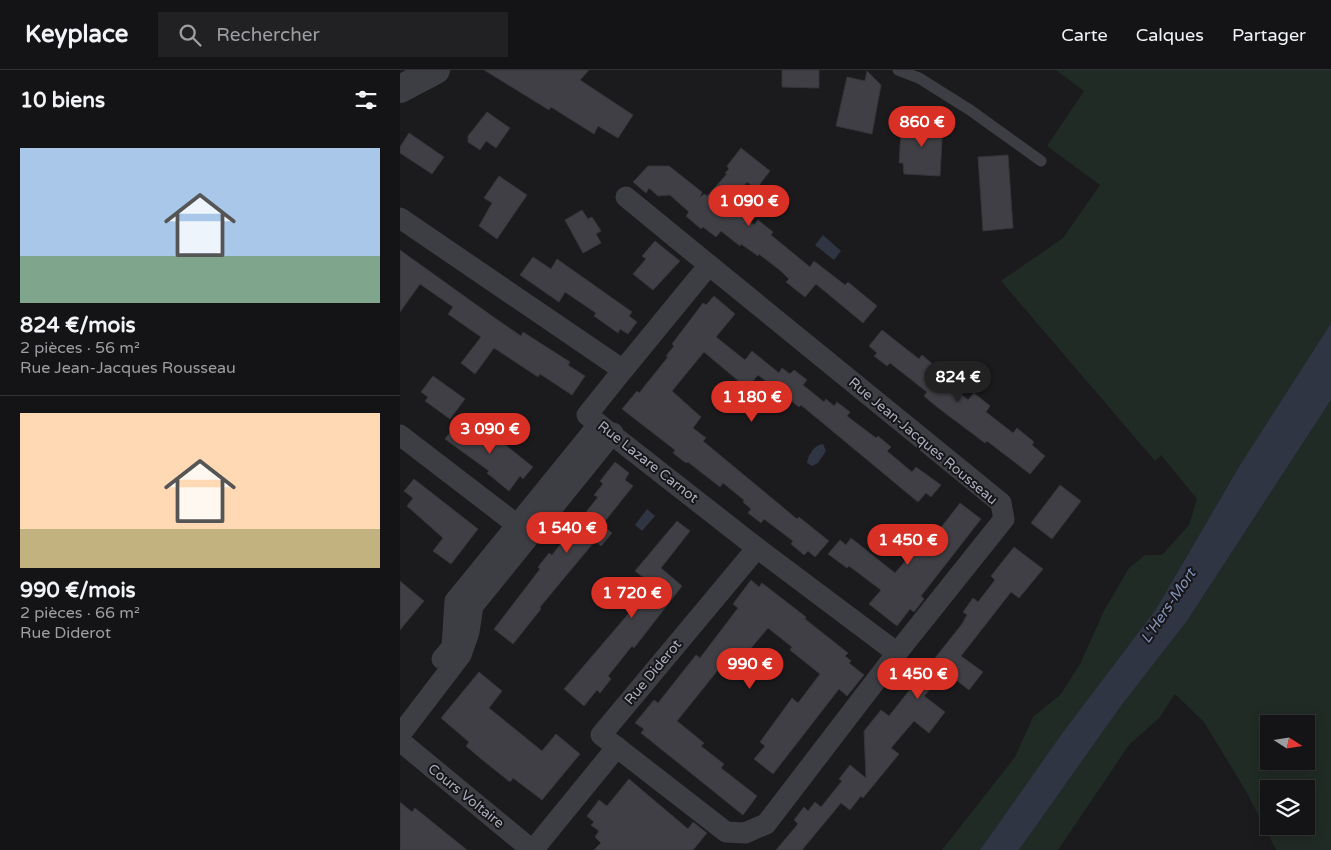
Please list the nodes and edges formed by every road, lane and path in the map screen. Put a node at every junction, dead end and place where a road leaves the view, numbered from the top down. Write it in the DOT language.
graph roads {
  1 [pos="436,70"];
  2 [pos="898,70"];
  3 [pos="400,89"];
  4 [pos="1041,161"];
  5 [pos="626,197"];
  6 [pos="400,218"];
  7 [pos="709,265"];
  8 [pos="623,370"];
  9 [pos="606,428"];
  10 [pos="400,435"];
  11 [pos="524,530"];
  12 [pos="757,548"];
  13 [pos="897,653"];
  14 [pos="400,712"];
  15 [pos="400,736"];
  16 [pos="400,742"];
  17 [pos="617,747"];
  18 [pos="532,850"];
  1 -- 3 [label="street"];
  2 -- 4 [label="lane"];
  5 -- 7 [label="street, Rue Jean-Jacques Rousseau"];
  6 -- 8 [label="street"];
  7 -- 8 [label="street"];
  7 -- 13 [label="street, Rue Jean-Jacques Rousseau"];
  8 -- 9 [label="street, Rue Lazare Carnot"];
  9 -- 11 [label="street"];
  9 -- 12 [label="street, Rue Lazare Carnot"];
  10 -- 11 [label="street"];
  11 -- 14 [label="street"];
  11 -- 15 [label="street"];
  12 -- 13 [label="street, Rue Lazare Carnot"];
  12 -- 17 [label="street, Rue Diderot"];
  13 -- 17 [label="street, Rue Jean-Jacques Rousseau"];
  16 -- 18 [label="street, Cours Voltaire"];
  17 -- 18 [label="street, Cours Voltaire"];
}
